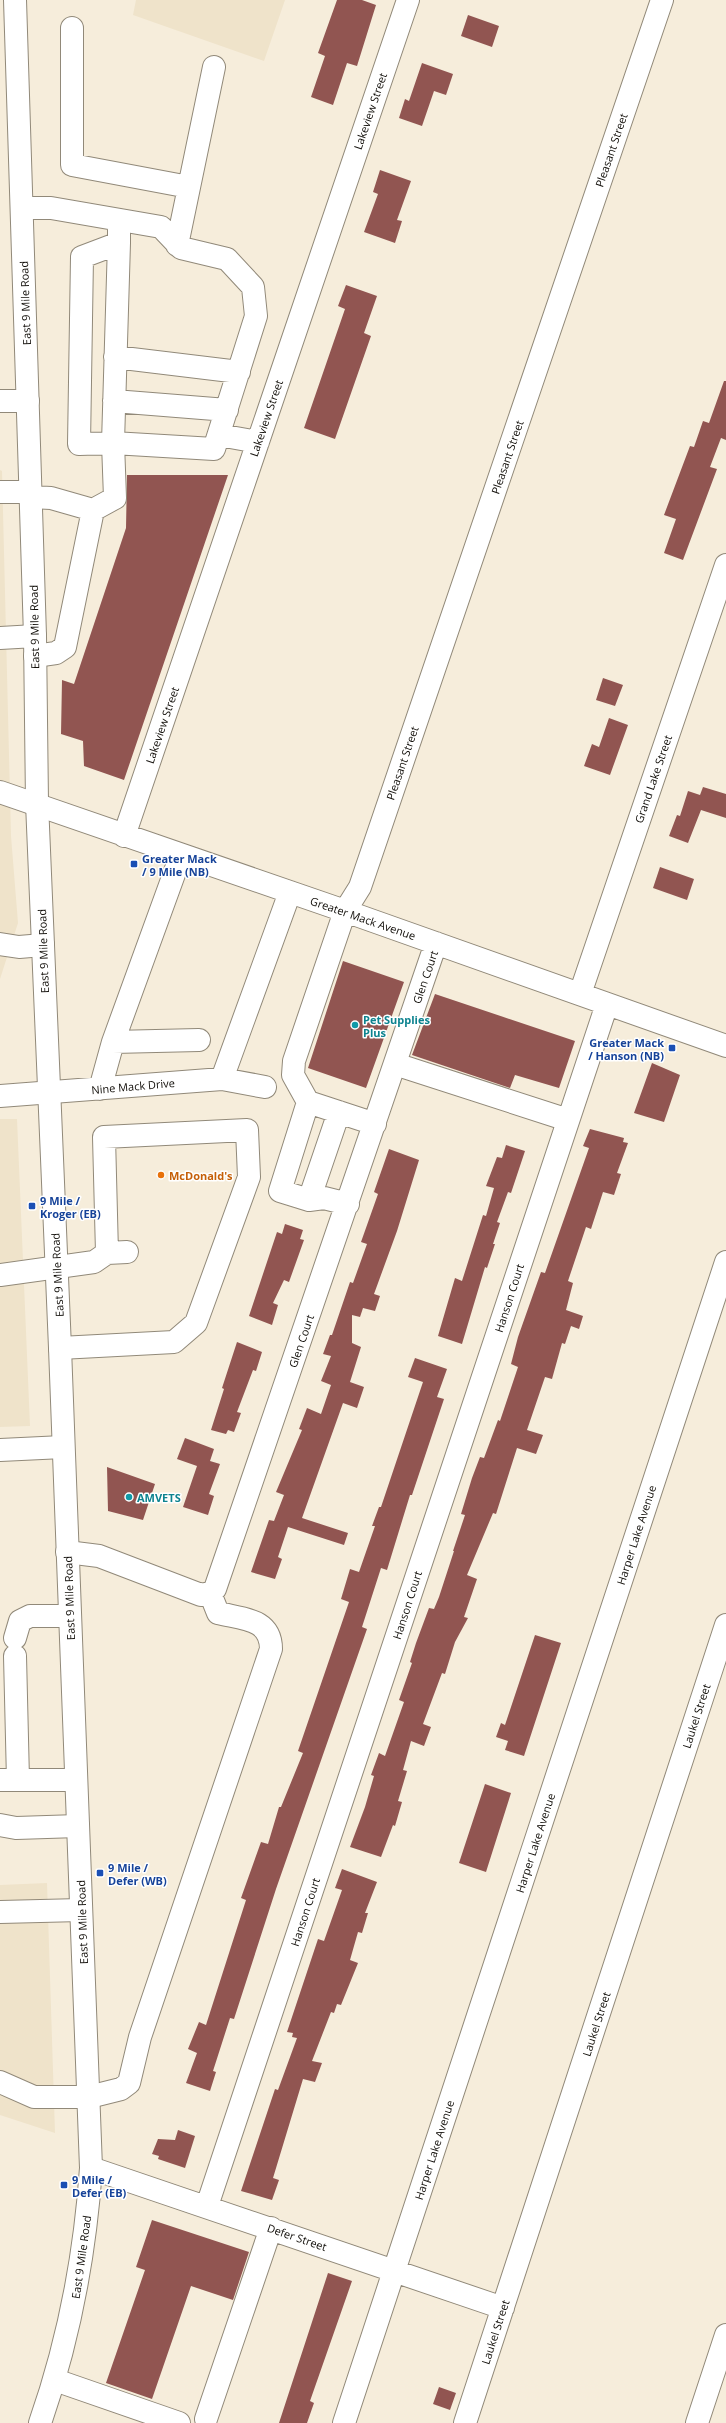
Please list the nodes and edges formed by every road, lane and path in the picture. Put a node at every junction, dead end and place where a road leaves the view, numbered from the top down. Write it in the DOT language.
graph roads {
  1 [pos="15,0"];
  2 [pos="408,0"];
  3 [pos="662,0"];
  4 [pos="72,28"];
  5 [pos="214,67"];
  6 [pos="189,187"];
  7 [pos="22,208"];
  8 [pos="119,220"];
  9 [pos="119,244"];
  10 [pos="178,245"];
  11 [pos="115,357"];
  12 [pos="239,372"];
  13 [pos="0,401"];
  14 [pos="28,401"];
  15 [pos="114,401"];
  16 [pos="226,410"];
  17 [pos="219,435"];
  18 [pos="258,442"];
  19 [pos="113,443"];
  20 [pos="0,492"];
  21 [pos="31,495"];
  22 [pos="93,510"];
  23 [pos="726,565"];
  24 [pos="0,638"];
  25 [pos="35,646"];
  26 [pos="0,792"];
  27 [pos="37,803"];
  28 [pos="124,836"];
  29 [pos="182,855"];
  30 [pos="290,892"];
  31 [pos="345,911"];
  32 [pos="436,943"];
  33 [pos="0,944"];
  34 [pos="43,945"];
  35 [pos="580,994"];
  36 [pos="607,1004"];
  37 [pos="199,1040"];
  38 [pos="113,1042"];
  39 [pos="726,1046"];
  40 [pos="395,1064"];
  41 [pos="222,1079"];
  42 [pos="265,1087"];
  43 [pos="100,1089"];
  44 [pos="48,1092"];
  45 [pos="0,1096"];
  46 [pos="308,1102"];
  47 [pos="339,1112"];
  48 [pos="568,1120"];
  49 [pos="375,1124"];
  50 [pos="309,1200"];
  51 [pos="348,1204"];
  52 [pos="726,1262"];
  53 [pos="56,1266"];
  54 [pos="0,1275"];
  55 [pos="60,1348"];
  56 [pos="63,1447"];
  57 [pos="0,1450"];
  58 [pos="67,1552"];
  59 [pos="210,1593"];
  60 [pos="70,1616"];
  61 [pos="726,1625"];
  62 [pos="9,1780"];
  63 [pos="76,1780"];
  64 [pos="0,1825"];
  65 [pos="78,1826"];
  66 [pos="81,1910"];
  67 [pos="0,1912"];
  68 [pos="0,2082"];
  69 [pos="89,2097"];
  70 [pos="91,2168"];
  71 [pos="207,2206"];
  72 [pos="271,2228"];
  73 [pos="395,2270"];
  74 [pos="503,2308"];
  75 [pos="726,2335"];
  76 [pos="55,2380"];
  77 [pos="206,2419"];
  78 [pos="40,2423"];
  79 [pos="179,2423"];
  80 [pos="344,2423"];
  81 [pos="465,2423"];
  82 [pos="697,2423"];
  1 -- 7 [label="street, East 9 Mile Road"];
  2 -- 18 [label="street, Lakeview Street"];
  3 -- 31 [label="street, Pleasant Street"];
  4 -- 6 [label="street"];
  5 -- 6 [label="street"];
  6 -- 10 [label="street"];
  7 -- 8 [label="street"];
  7 -- 14 [label="street, East 9 Mile Road"];
  8 -- 9 [label="street"];
  8 -- 10 [label="street"];
  9 -- 11 [label="street"];
  9 -- 19 [label="street"];
  10 -- 12 [label="street"];
  11 -- 12 [label="street"];
  11 -- 15 [label="street"];
  12 -- 16 [label="street"];
  13 -- 14 [label="street"];
  14 -- 21 [label="street, East 9 Mile Road"];
  15 -- 16 [label="street"];
  15 -- 19 [label="street"];
  16 -- 17 [label="street"];
  17 -- 18 [label="street"];
  17 -- 19 [label="street"];
  18 -- 28 [label="street, Lakeview Street"];
  19 -- 22 [label="street"];
  20 -- 21 [label="street"];
  21 -- 22 [label="street"];
  21 -- 25 [label="street, East 9 Mile Road"];
  22 -- 25 [label="street"];
  23 -- 35 [label="street, Grand Lake Street"];
  24 -- 25 [label="street"];
  25 -- 27 [label="street, East 9 Mile Road"];
  26 -- 27 [label="street, Greater Mack Avenue"];
  27 -- 28 [label="street, Greater Mack Avenue"];
  27 -- 34 [label="street, East 9 Mile Road"];
  28 -- 29 [label="street, Greater Mack Avenue"];
  29 -- 30 [label="street, Greater Mack Avenue"];
  29 -- 38 [label="street"];
  30 -- 31 [label="street, Greater Mack Avenue"];
  30 -- 41 [label="street"];
  31 -- 32 [label="street, Greater Mack Avenue"];
  31 -- 46 [label="street, Pleasant Street"];
  32 -- 35 [label="street, Greater Mack Avenue"];
  32 -- 40 [label="street, Glen Court"];
  33 -- 34 [label="street"];
  34 -- 44 [label="street, East 9 Mile Road"];
  35 -- 36 [label="street, Greater Mack Avenue"];
  36 -- 39 [label="street, Greater Mack Avenue"];
  36 -- 48 [label="street, Hanson Court"];
  37 -- 38 [label="street"];
  38 -- 43 [label="street"];
  40 -- 48 [label="street"];
  40 -- 49 [label="street, Glen Court"];
  41 -- 42 [label="street, Nine Mack Drive"];
  41 -- 43 [label="street, Nine Mack Drive"];
  43 -- 44 [label="street, Nine Mack Drive"];
  44 -- 45 [label="street, Nine Mack Drive"];
  44 -- 53 [label="street, East 9 Mile Road"];
  46 -- 47 [label="street"];
  46 -- 50 [label="street"];
  47 -- 49 [label="street"];
  47 -- 50 [label="street"];
  48 -- 71 [label="street, Hanson Court"];
  49 -- 51 [label="street, Glen Court"];
  50 -- 51 [label="street"];
  51 -- 59 [label="street, Glen Court"];
  52 -- 73 [label="street, Harper Lake Avenue"];
  53 -- 54 [label="street"];
  53 -- 55 [label="street, East 9 Mile Road"];
  53 -- 55 [label="street"];
  55 -- 56 [label="street, East 9 Mile Road"];
  56 -- 57 [label="street"];
  56 -- 58 [label="street, East 9 Mile Road"];
  58 -- 59 [label="street"];
  58 -- 60 [label="street, East 9 Mile Road"];
  59 -- 69 [label="street"];
  60 -- 62 [label="street"];
  60 -- 63 [label="street, East 9 Mile Road"];
  61 -- 74 [label="street, Laukel Street"];
  62 -- 63 [label="street"];
  63 -- 65 [label="street, East 9 Mile Road"];
  64 -- 65 [label="street"];
  65 -- 66 [label="street, East 9 Mile Road"];
  66 -- 67 [label="street"];
  66 -- 69 [label="street, East 9 Mile Road"];
  68 -- 69 [label="street"];
  69 -- 70 [label="street, East 9 Mile Road"];
  70 -- 71 [label="street, Defer Street"];
  70 -- 76 [label="street, East 9 Mile Road"];
  71 -- 72 [label="street, Defer Street"];
  72 -- 73 [label="street, Defer Street"];
  72 -- 77 [label="street"];
  73 -- 74 [label="street, Defer Street"];
  73 -- 80 [label="street, Harper Lake Avenue"];
  74 -- 81 [label="street, Laukel Street"];
  75 -- 82 [label="street"];
  76 -- 78 [label="street, East 9 Mile Road"];
  76 -- 79 [label="street"];
}
